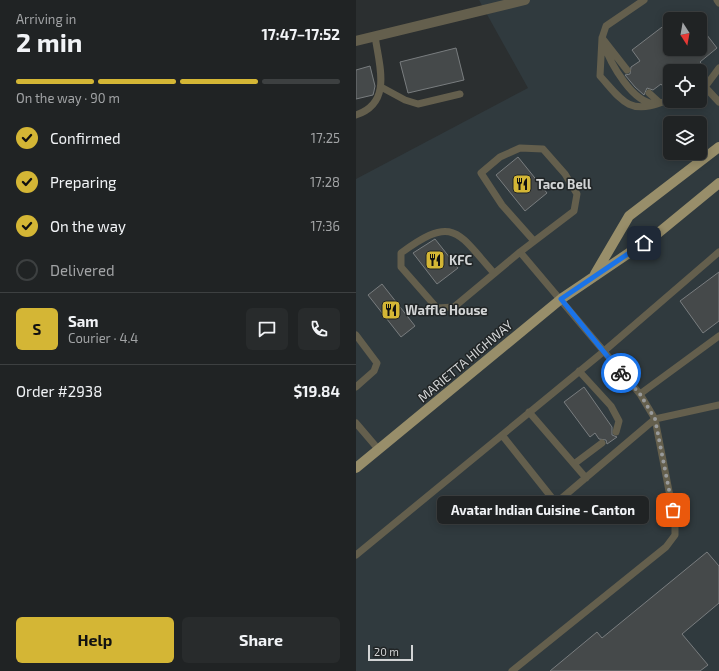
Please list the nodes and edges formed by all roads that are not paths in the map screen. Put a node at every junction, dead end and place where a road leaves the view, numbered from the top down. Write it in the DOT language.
graph roads {
  1 [pos="525,0"];
  2 [pos="644,0"];
  3 [pos="717,0"];
  4 [pos="719,3"];
  5 [pos="375,36"];
  6 [pos="602,38"];
  7 [pos="356,41"];
  8 [pos="719,68"];
  9 [pos="627,70"];
  10 [pos="707,83"];
  11 [pos="382,87"];
  12 [pos="707,92"];
  13 [pos="649,93"];
  14 [pos="460,94"];
  15 [pos="663,102"];
  16 [pos="719,102"];
  17 [pos="660,103"];
  18 [pos="356,115"];
  19 [pos="719,147"];
  20 [pos="719,183"];
  21 [pos="534,241"];
  22 [pos="520,252"];
  23 [pos="719,252"];
  24 [pos="494,273"];
  25 [pos="593,277"];
  26 [pos="561,299"];
  27 [pos="356,335"];
  28 [pos="719,336"];
  29 [pos="603,352"];
  30 [pos="579,371"];
  31 [pos="356,386"];
  32 [pos="640,394"];
  33 [pos="719,405"];
  34 [pos="530,412"];
  35 [pos="655,419"];
  36 [pos="356,423"];
  37 [pos="616,432"];
  38 [pos="502,434"];
  39 [pos="602,443"];
  40 [pos="379,450"];
  41 [pos="574,464"];
  42 [pos="356,468"];
  43 [pos="586,478"];
  44 [pos="356,555"];
  45 [pos="512,671"];
  1 -- 5 [label="street"];
  2 -- 6 [label="lane"];
  3 -- 4 [label="lane"];
  5 -- 7 [label="street"];
  5 -- 11 [label="lane"];
  6 -- 9 [label="lane"];
  6 -- 17 [label="lane"];
  6 -- 17 [label="lane"];
  8 -- 10 [label="lane"];
  11 -- 14 [label="lane"];
  11 -- 18 [label="lane"];
  12 -- 16 [label="lane"];
  13 -- 17 [label="lane"];
  15 -- 17 [label="lane"];
  19 -- 25 [label="main road, MARIETTA HIGHWAY"];
  20 -- 25 [label="main road, MARIETTA HIGHWAY"];
  21 -- 21 [label="lane"];
  21 -- 22 [label="lane"];
  22 -- 24 [label="lane"];
  22 -- 26 [label="lane"];
  23 -- 29 [label="lane"];
  24 -- 24 [label="lane"];
  25 -- 26 [label="main road, MARIETTA HIGHWAY"];
  26 -- 29 [label="lane"];
  26 -- 40 [label="main road, MARIETTA HIGHWAY"];
  27 -- 31 [label="lane"];
  28 -- 32 [label="lane"];
  29 -- 30 [label="lane"];
  29 -- 32 [label="lane"];
  30 -- 34 [label="lane"];
  30 -- 37 [label="lane"];
  32 -- 35 [label="lane"];
  33 -- 35 [label="lane"];
  34 -- 38 [label="lane"];
  34 -- 41 [label="lane"];
  35 -- 43 [label="lane"];
  35 -- 45 [label="lane"];
  36 -- 40 [label="lane"];
  38 -- 43 [label="lane"];
  38 -- 44 [label="lane"];
  39 -- 41 [label="lane"];
  40 -- 42 [label="main road, MARIETTA HIGHWAY"];
  41 -- 43 [label="lane"];
}
